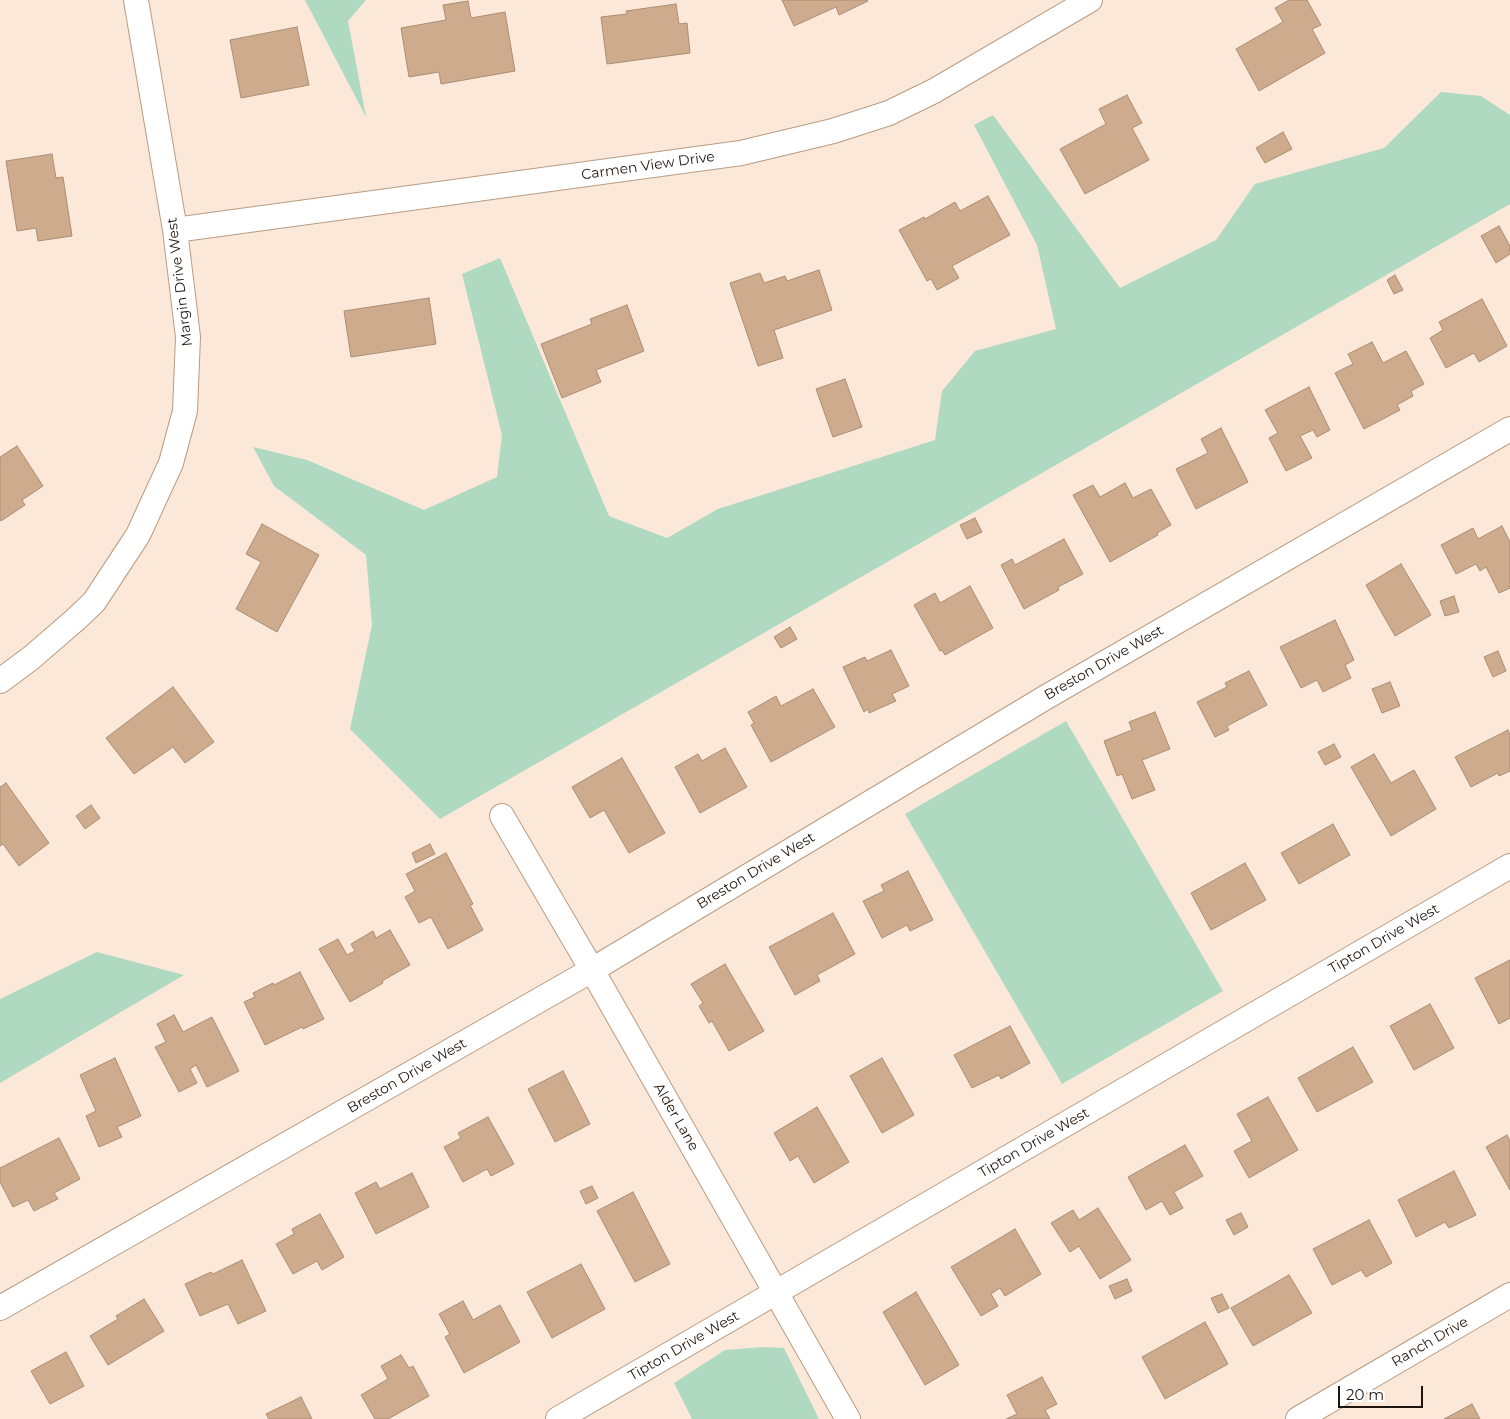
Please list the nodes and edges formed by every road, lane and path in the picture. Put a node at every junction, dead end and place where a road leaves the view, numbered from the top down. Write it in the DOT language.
graph roads {
  1 [pos="136,0"];
  2 [pos="1090,0"];
  3 [pos="175,230"];
  4 [pos="1510,429"];
  5 [pos="0,681"];
  6 [pos="502,816"];
  7 [pos="1510,866"];
  8 [pos="592,970"];
  9 [pos="776,1294"];
  10 [pos="1510,1295"];
  11 [pos="0,1308"];
  12 [pos="558,1419"];
  13 [pos="848,1419"];
  14 [pos="1298,1419"];
  1 -- 3 [label="street, Margin Drive West"];
  2 -- 3 [label="street, Carmen View Drive"];
  3 -- 5 [label="street, Margin Drive West"];
  4 -- 8 [label="street, Breston Drive West"];
  6 -- 8 [label="street, Alder Lane"];
  7 -- 9 [label="street, Tipton Drive West"];
  8 -- 9 [label="street, Alder Lane"];
  8 -- 11 [label="street, Breston Drive West"];
  9 -- 12 [label="street, Tipton Drive West"];
  9 -- 13 [label="street, Alder Lane"];
  10 -- 14 [label="street, Ranch Drive"];
}
